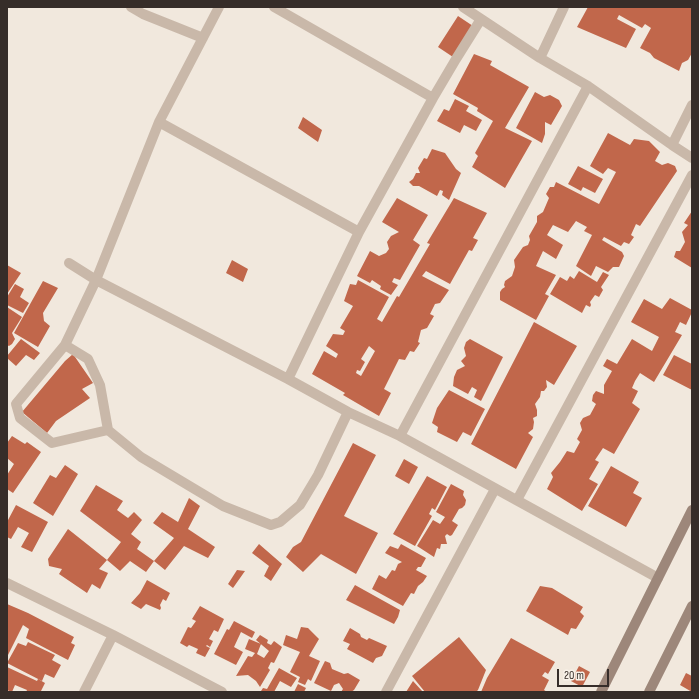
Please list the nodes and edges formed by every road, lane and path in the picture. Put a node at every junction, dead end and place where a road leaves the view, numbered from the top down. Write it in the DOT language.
graph roads {
  1 [pos="131,7"];
  2 [pos="219,7"];
  3 [pos="274,7"];
  4 [pos="463,7"];
  5 [pos="564,7"];
  6 [pos="481,19"];
  7 [pos="203,38"];
  8 [pos="540,58"];
  9 [pos="588,86"];
  10 [pos="433,98"];
  11 [pos="692,105"];
  12 [pos="159,122"];
  13 [pos="672,145"];
  14 [pos="692,158"];
  15 [pos="692,175"];
  16 [pos="359,232"];
  17 [pos="69,263"];
  18 [pos="96,280"];
  19 [pos="65,345"];
  20 [pos="288,379"];
  21 [pos="348,412"];
  22 [pos="108,430"];
  23 [pos="400,436"];
  24 [pos="495,488"];
  25 [pos="517,500"];
  26 [pos="692,510"];
  27 [pos="658,578"];
  28 [pos="7,583"];
  29 [pos="692,606"];
  30 [pos="113,635"];
  31 [pos="84,692"];
  32 [pos="222,692"];
  33 [pos="386,692"];
  34 [pos="601,692"];
  35 [pos="649,692"];
  1 -- 7 [label="street"];
  2 -- 7 [label="street"];
  3 -- 10 [label="street"];
  4 -- 6 [label="street"];
  5 -- 8 [label="street"];
  6 -- 8 [label="street"];
  6 -- 10 [label="street"];
  7 -- 12 [label="street"];
  8 -- 9 [label="street"];
  9 -- 13 [label="street"];
  9 -- 23 [label="street"];
  10 -- 16 [label="street"];
  11 -- 13 [label="street"];
  12 -- 16 [label="street"];
  12 -- 18 [label="street"];
  13 -- 14 [label="street"];
  15 -- 25 [label="street"];
  16 -- 20 [label="street"];
  17 -- 18 [label="street"];
  18 -- 19 [label="street"];
  18 -- 20 [label="street"];
  19 -- 22 [label="street"];
  19 -- 22 [label="street"];
  20 -- 21 [label="street"];
  21 -- 22 [label="street"];
  21 -- 23 [label="street"];
  23 -- 24 [label="street"];
  24 -- 25 [label="street"];
  24 -- 33 [label="street"];
  25 -- 27 [label="street"];
  26 -- 27 [label="main road"];
  27 -- 34 [label="main road"];
  28 -- 30 [label="street"];
  29 -- 35 [label="main road"];
  30 -- 31 [label="street"];
  30 -- 32 [label="street"];
}
